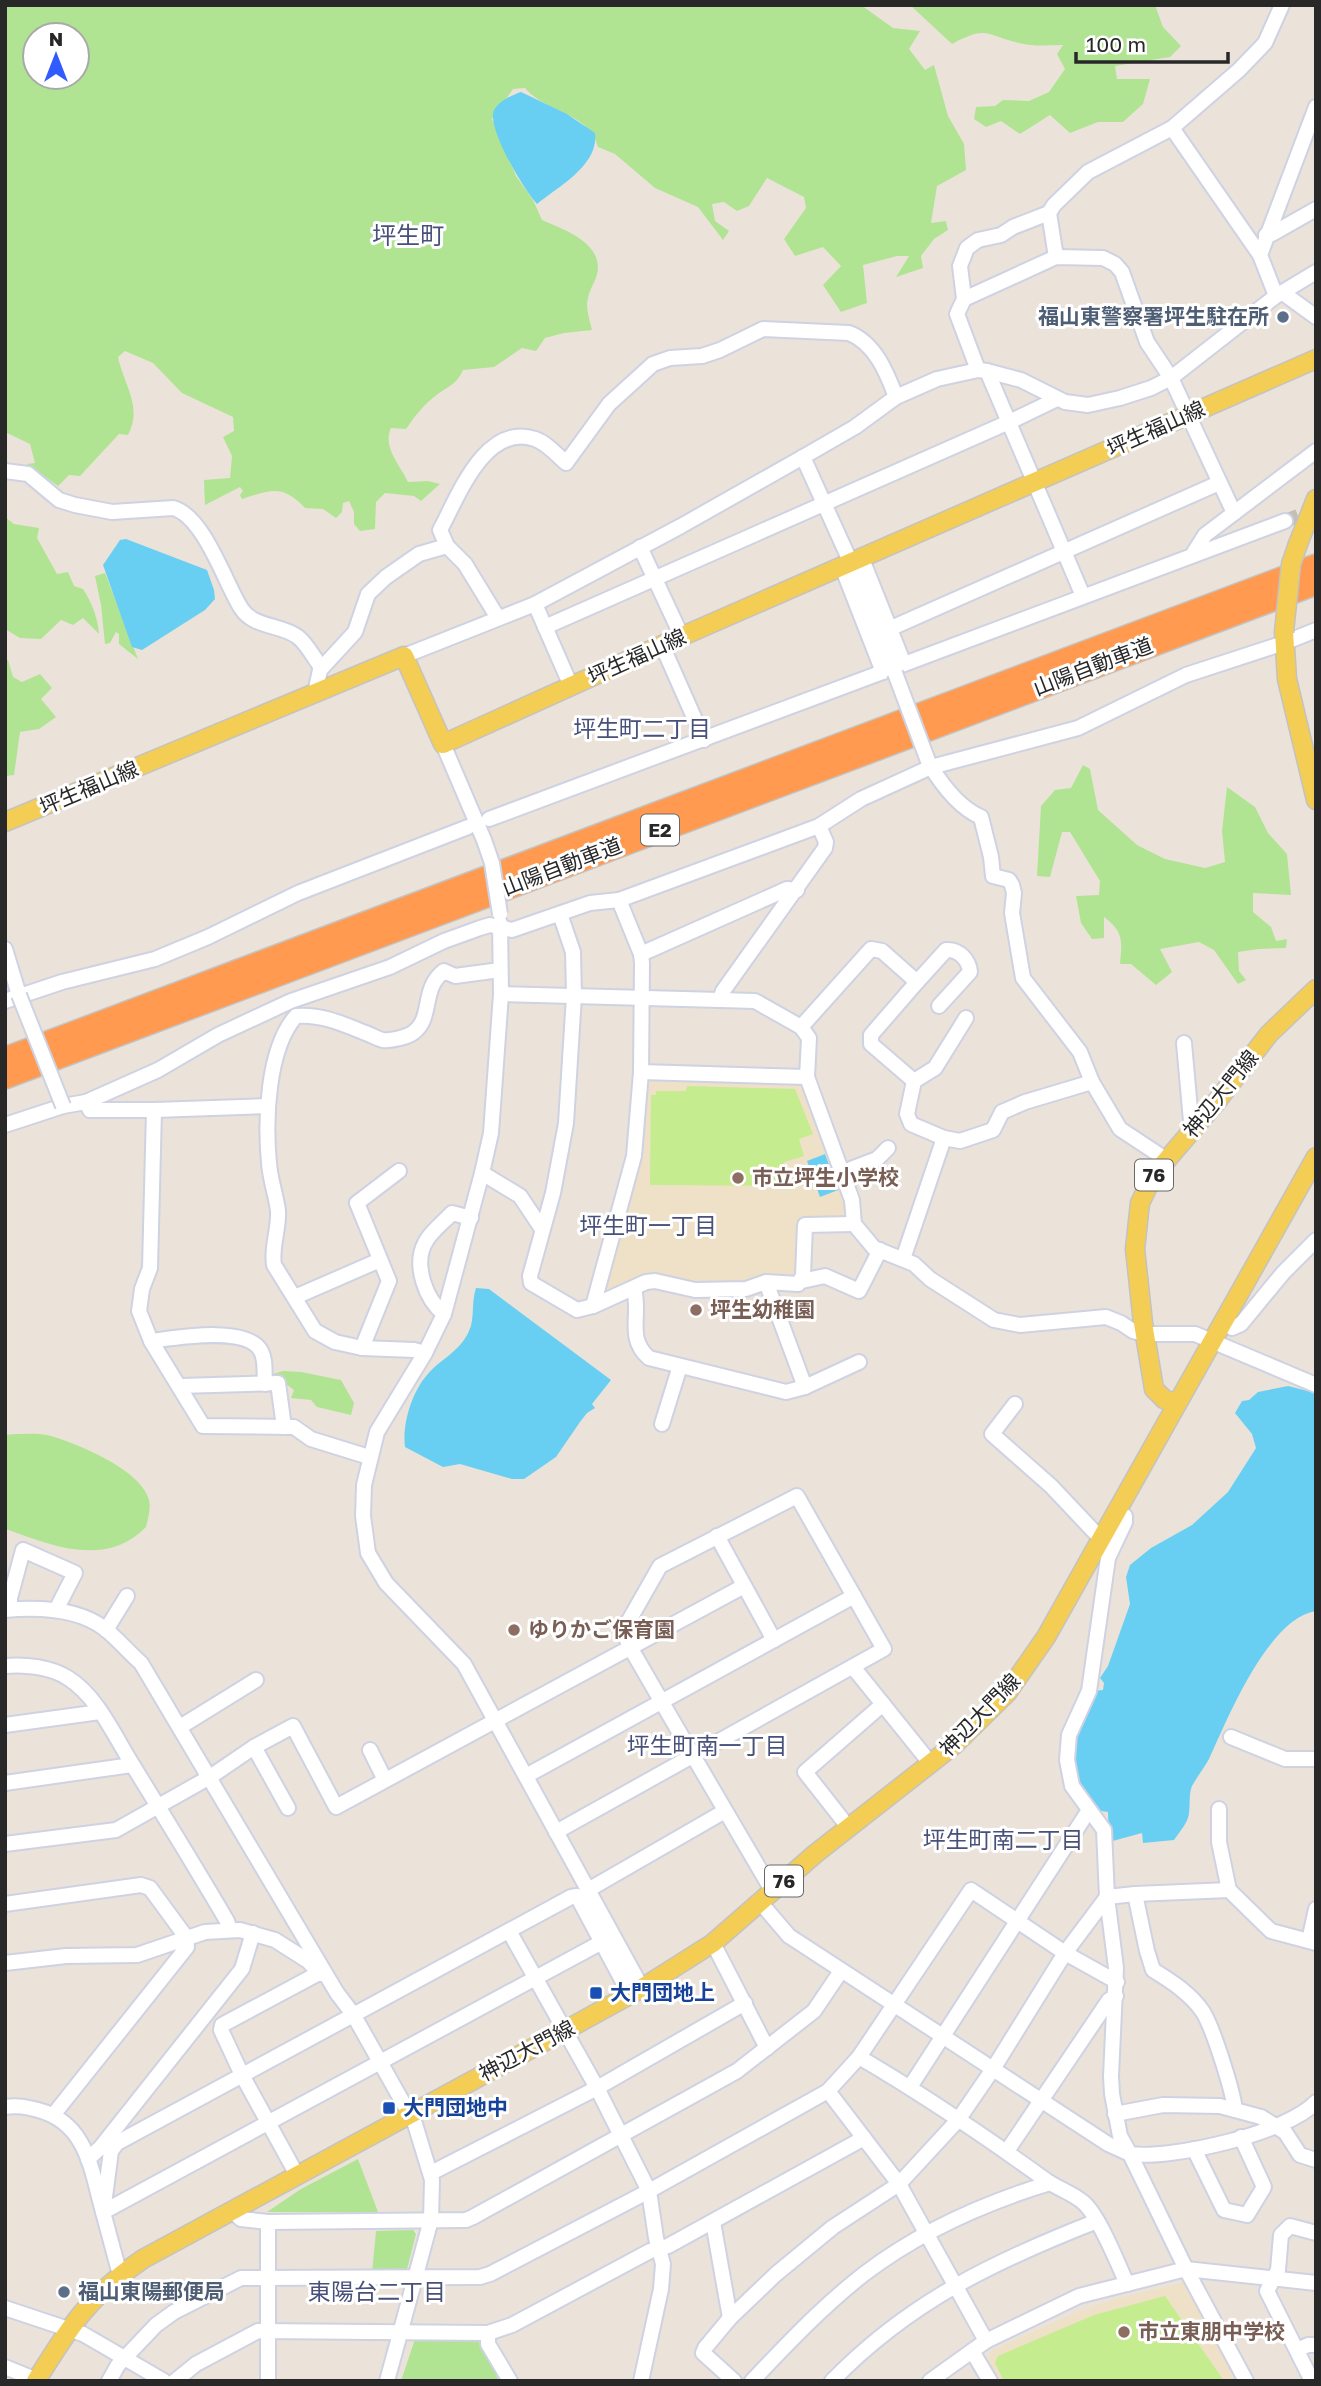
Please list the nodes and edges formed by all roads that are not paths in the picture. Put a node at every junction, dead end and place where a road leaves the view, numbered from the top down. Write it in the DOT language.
graph roads {
  1 [pos="1282,5"];
  2 [pos="1316,107"];
  3 [pos="1172,128"];
  4 [pos="1311,136"];
  5 [pos="1316,209"];
  6 [pos="1049,213"];
  7 [pos="1266,235"];
  8 [pos="1260,255"];
  9 [pos="1056,257"];
  10 [pos="1316,272"];
  11 [pos="1280,294"];
  12 [pos="964,299"];
  13 [pos="1316,317"];
  14 [pos="1316,359"];
  15 [pos="982,371"];
  16 [pos="1171,379"];
  17 [pos="896,397"];
  18 [pos="1057,399"];
  19 [pos="1190,415"];
  20 [pos="1009,422"];
  21 [pos="1316,451"];
  22 [pos="803,457"];
  23 [pos="5,471"];
  24 [pos="1034,482"];
  25 [pos="1219,483"];
  26 [pos="1316,499"];
  27 [pos="825,505"];
  28 [pos="1234,513"];
  29 [pos="1286,520"];
  30 [pos="1220,523"];
  31 [pos="1227,542"];
  32 [pos="447,546"];
  33 [pos="640,547"];
  34 [pos="1063,552"];
  35 [pos="1193,554"];
  36 [pos="852,563"];
  37 [pos="1316,565"];
  38 [pos="655,580"];
  39 [pos="1316,584"];
  40 [pos="1083,596"];
  41 [pos="535,604"];
  42 [pos="498,618"];
  43 [pos="545,627"];
  44 [pos="889,629"];
  45 [pos="1316,630"];
  46 [pos="682,637"];
  47 [pos="1284,638"];
  48 [pos="663,645"];
  49 [pos="404,656"];
  50 [pos="894,669"];
  51 [pos="320,670"];
  52 [pos="571,685"];
  53 [pos="315,693"];
  54 [pos="704,740"];
  55 [pos="443,744"];
  56 [pos="930,764"];
  57 [pos="1316,800"];
  58 [pos="23,816"];
  59 [pos="489,819"];
  60 [pos="5,822"];
  61 [pos="819,826"];
  62 [pos="468,827"];
  63 [pos="5,831"];
  64 [pos="797,890"];
  65 [pos="619,900"];
  66 [pos="560,914"];
  67 [pos="500,922"];
  68 [pos="5,949"];
  69 [pos="641,954"];
  70 [pos="500,970"];
  71 [pos="917,982"];
  72 [pos="1316,989"];
  73 [pos="500,994"];
  74 [pos="19,995"];
  75 [pos="574,996"];
  76 [pos="642,997"];
  77 [pos="719,1000"];
  78 [pos="5,1001"];
  79 [pos="291,1001"];
  80 [pos="939,1006"];
  81 [pos="296,1016"];
  82 [pos="966,1018"];
  83 [pos="801,1027"];
  84 [pos="1184,1043"];
  85 [pos="5,1058"];
  86 [pos="642,1072"];
  87 [pos="807,1077"];
  88 [pos="5,1078"];
  89 [pos="914,1081"];
  90 [pos="1092,1082"];
  91 [pos="86,1102"];
  92 [pos="63,1106"];
  93 [pos="267,1106"];
  94 [pos="154,1110"];
  95 [pos="5,1125"];
  96 [pos="1192,1132"];
  97 [pos="944,1138"];
  98 [pos="888,1148"];
  99 [pos="1316,1157"];
  100 [pos="1167,1160"];
  101 [pos="399,1171"];
  102 [pos="843,1172"];
  103 [pos="482,1173"];
  104 [pos="471,1218"];
  105 [pos="854,1224"];
  106 [pos="543,1227"];
  107 [pos="1316,1240"];
  108 [pos="880,1250"];
  109 [pos="903,1259"];
  110 [pos="380,1260"];
  111 [pos="802,1280"];
  112 [pos="766,1282"];
  113 [pos="634,1289"];
  114 [pos="295,1297"];
  115 [pos="593,1306"];
  116 [pos="444,1314"];
  117 [pos="1223,1323"];
  118 [pos="1144,1334"];
  119 [pos="151,1341"];
  120 [pos="1212,1342"];
  121 [pos="362,1348"];
  122 [pos="425,1353"];
  123 [pos="859,1362"];
  124 [pos="680,1366"];
  125 [pos="265,1384"];
  126 [pos="1316,1385"];
  127 [pos="180,1386"];
  128 [pos="805,1387"];
  129 [pos="1015,1404"];
  130 [pos="1177,1404"];
  131 [pos="662,1424"];
  132 [pos="284,1427"];
  133 [pos="369,1457"];
  134 [pos="1118,1510"];
  135 [pos="717,1536"];
  136 [pos="1101,1539"];
  137 [pos="744,1586"];
  138 [pos="127,1596"];
  139 [pos="854,1596"];
  140 [pos="8,1609"];
  141 [pos="56,1610"];
  142 [pos="106,1630"];
  143 [pos="774,1640"];
  144 [pos="630,1647"];
  145 [pos="5,1666"];
  146 [pos="853,1667"];
  147 [pos="256,1680"];
  148 [pos="661,1701"];
  149 [pos="883,1704"];
  150 [pos="100,1712"];
  151 [pos="495,1720"];
  152 [pos="5,1725"];
  153 [pos="180,1727"];
  154 [pos="1231,1737"];
  155 [pos="254,1747"];
  156 [pos="370,1750"];
  157 [pos="693,1756"];
  158 [pos="1316,1759"];
  159 [pos="931,1764"];
  160 [pos="132,1765"];
  161 [pos="526,1776"];
  162 [pos="210,1777"];
  163 [pos="386,1780"];
  164 [pos="5,1783"];
  165 [pos="158,1806"];
  166 [pos="288,1808"];
  167 [pos="1089,1810"];
  168 [pos="1219,1810"];
  169 [pos="725,1811"];
  170 [pos="849,1828"];
  171 [pos="556,1832"];
  172 [pos="5,1844"];
  173 [pos="587,1890"];
  174 [pos="1229,1890"];
  175 [pos="1135,1894"];
  176 [pos="767,1897"];
  177 [pos="1107,1897"];
  178 [pos="5,1904"];
  179 [pos="1316,1909"];
  180 [pos="1017,1920"];
  181 [pos="230,1930"];
  182 [pos="509,1931"];
  183 [pos="253,1933"];
  184 [pos="186,1937"];
  185 [pos="602,1942"];
  186 [pos="1312,1942"];
  187 [pos="713,1943"];
  188 [pos="1065,1953"];
  189 [pos="5,1963"];
  190 [pos="841,1971"];
  191 [pos="319,1973"];
  192 [pos="534,1979"];
  193 [pos="1116,1989"];
  194 [pos="636,1991"];
  195 [pos="337,1993"];
  196 [pos="745,2003"];
  197 [pos="892,2006"];
  198 [pos="354,2014"];
  199 [pos="564,2031"];
  200 [pos="943,2038"];
  201 [pos="768,2048"];
  202 [pos="859,2057"];
  203 [pos="379,2063"];
  204 [pos="993,2069"];
  205 [pos="242,2075"];
  206 [pos="911,2087"];
  207 [pos="597,2088"];
  208 [pos="828,2091"];
  209 [pos="1041,2101"];
  210 [pos="1316,2102"];
  211 [pos="8,2104"];
  212 [pos="1236,2110"];
  213 [pos="409,2114"];
  214 [pos="1115,2114"];
  215 [pos="54,2115"];
  216 [pos="958,2120"];
  217 [pos="268,2123"];
  218 [pos="1275,2127"];
  219 [pos="622,2136"];
  220 [pos="1241,2137"];
  221 [pos="864,2138"];
  222 [pos="1194,2149"];
  223 [pos="1007,2151"];
  224 [pos="1130,2154"];
  225 [pos="88,2159"];
  226 [pos="1316,2160"];
  227 [pos="431,2173"];
  228 [pos="297,2175"];
  229 [pos="1050,2183"];
  230 [pos="899,2184"];
  231 [pos="649,2191"];
  232 [pos="232,2211"];
  233 [pos="103,2212"];
  234 [pos="431,2220"];
  235 [pos="1097,2221"];
  236 [pos="268,2222"];
  237 [pos="713,2222"];
  238 [pos="1316,2233"];
  239 [pos="927,2235"];
  240 [pos="658,2248"];
  241 [pos="1185,2269"];
  242 [pos="120,2275"];
  243 [pos="416,2277"];
  244 [pos="268,2279"];
  245 [pos="1273,2279"];
  246 [pos="1316,2283"];
  247 [pos="1127,2284"];
  248 [pos="955,2286"];
  249 [pos="5,2308"];
  250 [pos="730,2318"];
  251 [pos="67,2330"];
  252 [pos="268,2330"];
  253 [pos="402,2331"];
  254 [pos="488,2333"];
  255 [pos="986,2341"];
  256 [pos="1316,2345"];
  257 [pos="1297,2350"];
  258 [pos="972,2351"];
  259 [pos="124,2358"];
  260 [pos="5,2367"];
  261 [pos="761,2378"];
  262 [pos="36,2380"];
  263 [pos="109,2381"];
  264 [pos="164,2381"];
  265 [pos="175,2381"];
  266 [pos="268,2381"];
  267 [pos="387,2381"];
  268 [pos="510,2381"];
  269 [pos="641,2381"];
  270 [pos="734,2381"];
  271 [pos="832,2381"];
  272 [pos="930,2381"];
  273 [pos="990,2381"];
  274 [pos="1246,2381"];
  275 [pos="1312,2381"];
  1 -- 3 [label="street"];
  2 -- 4 [label="street"];
  3 -- 6 [label="street"];
  3 -- 8 [label="street"];
  4 -- 7 [label="street"];
  5 -- 7 [label="street"];
  6 -- 9 [label="street"];
  6 -- 12 [label="street"];
  7 -- 8 [label="street"];
  8 -- 11 [label="street"];
  9 -- 12 [label="street"];
  9 -- 16 [label="street"];
  10 -- 11 [label="street"];
  11 -- 13 [label="street"];
  11 -- 16 [label="street"];
  12 -- 15 [label="street"];
  14 -- 19 [label="main road, 坪生福山線"];
  15 -- 17 [label="street"];
  15 -- 18 [label="street"];
  15 -- 20 [label="street"];
  16 -- 18 [label="street"];
  16 -- 19 [label="street"];
  17 -- 22 [label="street"];
  17 -- 32 [label="street"];
  18 -- 20 [label="street"];
  19 -- 24 [label="main road, 坪生福山線"];
  19 -- 25 [label="street"];
  20 -- 24 [label="street"];
  20 -- 27 [label="street"];
  21 -- 28 [label="street"];
  22 -- 27 [label="street"];
  22 -- 33 [label="street"];
  23 -- 51 [label="street"];
  24 -- 34 [label="street"];
  24 -- 36 [label="main road, 坪生福山線"];
  25 -- 28 [label="street"];
  25 -- 34 [label="street"];
  26 -- 47 [label="main road, bridge"];
  27 -- 36 [label="street"];
  27 -- 38 [label="street"];
  28 -- 30 [label="street"];
  29 -- 31 [label="street"];
  30 -- 31 [label="street"];
  30 -- 35 [label="street"];
  31 -- 35 [label="street"];
  32 -- 42 [label="street"];
  32 -- 51 [label="street"];
  33 -- 38 [label="street"];
  33 -- 41 [label="street"];
  34 -- 40 [label="street"];
  34 -- 44 [label="street"];
  35 -- 40 [label="street"];
  36 -- 44 [label="street"];
  36 -- 46 [label="main road, 坪生福山線"];
  36 -- 50 [label="street"];
  37 -- 85 [label="highway, 山陽自動車道 / E2"];
  38 -- 43 [label="street"];
  38 -- 46 [label="street"];
  39 -- 88 [label="highway, 山陽自動車道 / E2"];
  40 -- 50 [label="street"];
  41 -- 42 [label="street"];
  41 -- 43 [label="street"];
  42 -- 49 [label="street"];
  43 -- 52 [label="street"];
  44 -- 50 [label="street"];
  45 -- 47 [label="street"];
  46 -- 48 [label="main road, 坪生福山線"];
  47 -- 56 [label="street"];
  47 -- 57 [label="main road"];
  48 -- 52 [label="main road, 坪生福山線"];
  48 -- 54 [label="street"];
  49 -- 53 [label="main road, 坪生福山線"];
  49 -- 55 [label="main road"];
  50 -- 54 [label="street"];
  50 -- 56 [label="street, bridge"];
  51 -- 53 [label="street"];
  52 -- 55 [label="main road, 坪生福山線"];
  53 -- 58 [label="main road, 坪生福山線"];
  54 -- 59 [label="street"];
  55 -- 67 [label="street, bridge"];
  56 -- 61 [label="street"];
  56 -- 90 [label="street"];
  58 -- 60 [label="main road, 坪生福山線"];
  58 -- 63 [label="street"];
  61 -- 64 [label="street"];
  61 -- 65 [label="street"];
  62 -- 74 [label="street"];
  64 -- 69 [label="street"];
  64 -- 77 [label="street"];
  65 -- 66 [label="street"];
  65 -- 69 [label="street"];
  66 -- 67 [label="street"];
  66 -- 75 [label="street"];
  67 -- 70 [label="street"];
  67 -- 79 [label="street"];
  68 -- 74 [label="street"];
  69 -- 76 [label="street"];
  70 -- 73 [label="street"];
  70 -- 81 [label="street"];
  71 -- 80 [label="street"];
  71 -- 83 [label="street"];
  71 -- 89 [label="street"];
  72 -- 96 [label="main road, 神辺大門線 / 76"];
  73 -- 75 [label="street"];
  73 -- 103 [label="street"];
  74 -- 78 [label="street"];
  74 -- 92 [label="street, bridge"];
  75 -- 76 [label="street"];
  75 -- 106 [label="street"];
  76 -- 77 [label="street"];
  76 -- 86 [label="street"];
  77 -- 83 [label="street"];
  79 -- 81 [label="street"];
  79 -- 91 [label="street"];
  81 -- 93 [label="street"];
  82 -- 89 [label="street"];
  83 -- 87 [label="street"];
  84 -- 96 [label="street"];
  86 -- 87 [label="street"];
  86 -- 115 [label="street"];
  87 -- 102 [label="street"];
  89 -- 97 [label="street"];
  90 -- 97 [label="street"];
  90 -- 100 [label="street"];
  91 -- 92 [label="street"];
  91 -- 94 [label="street"];
  92 -- 95 [label="street"];
  93 -- 94 [label="street"];
  93 -- 114 [label="street"];
  94 -- 119 [label="street"];
  96 -- 100 [label="main road, 神辺大門線 / 76"];
  97 -- 109 [label="street"];
  98 -- 102 [label="street"];
  99 -- 117 [label="main road, 神辺大門線 / 76"];
  100 -- 118 [label="main road, 神辺大門線 / 76"];
  101 -- 110 [label="street"];
  102 -- 105 [label="street"];
  103 -- 104 [label="street"];
  103 -- 106 [label="street"];
  104 -- 116 [label="street"];
  104 -- 116 [label="street"];
  105 -- 108 [label="street"];
  105 -- 111 [label="street"];
  106 -- 115 [label="street"];
  107 -- 117 [label="street"];
  108 -- 109 [label="street"];
  108 -- 111 [label="street"];
  109 -- 118 [label="street"];
  110 -- 114 [label="street"];
  110 -- 121 [label="street"];
  111 -- 112 [label="street"];
  112 -- 113 [label="street"];
  112 -- 128 [label="street"];
  113 -- 115 [label="street"];
  113 -- 124 [label="street"];
  114 -- 121 [label="street"];
  116 -- 122 [label="street"];
  117 -- 120 [label="main road, 神辺大門線 / 76"];
  118 -- 120 [label="street"];
  118 -- 130 [label="main road, 神辺大門線 / 76"];
  119 -- 125 [label="street"];
  119 -- 127 [label="street"];
  120 -- 126 [label="street"];
  120 -- 130 [label="main road, 神辺大門線 / 76"];
  121 -- 122 [label="street"];
  122 -- 133 [label="street"];
  123 -- 128 [label="street"];
  124 -- 128 [label="street"];
  124 -- 131 [label="street"];
  125 -- 127 [label="street"];
  125 -- 132 [label="street"];
  127 -- 132 [label="street"];
  129 -- 136 [label="street"];
  130 -- 134 [label="main road, 神辺大門線 / 76"];
  132 -- 133 [label="street"];
  133 -- 151 [label="street"];
  134 -- 136 [label="main road, 神辺大門線 / 76"];
  134 -- 167 [label="street"];
  135 -- 137 [label="street"];
  135 -- 139 [label="street"];
  135 -- 144 [label="street"];
  136 -- 159 [label="main road, 神辺大門線 / 76"];
  137 -- 143 [label="street"];
  137 -- 144 [label="street"];
  138 -- 142 [label="street"];
  139 -- 143 [label="street"];
  139 -- 146 [label="street"];
  140 -- 141 [label="street"];
  140 -- 141 [label="street"];
  141 -- 142 [label="street"];
  142 -- 153 [label="street"];
  143 -- 148 [label="street"];
  144 -- 148 [label="street"];
  144 -- 151 [label="street"];
  145 -- 150 [label="street"];
  146 -- 149 [label="street"];
  146 -- 157 [label="street"];
  147 -- 153 [label="street"];
  148 -- 157 [label="street"];
  148 -- 161 [label="street"];
  149 -- 159 [label="street"];
  149 -- 170 [label="street"];
  150 -- 152 [label="street"];
  150 -- 160 [label="street"];
  151 -- 161 [label="street"];
  151 -- 163 [label="street"];
  153 -- 162 [label="street"];
  154 -- 158 [label="street"];
  155 -- 162 [label="street"];
  155 -- 163 [label="street"];
  155 -- 166 [label="street"];
  156 -- 163 [label="street"];
  157 -- 169 [label="street"];
  157 -- 171 [label="street"];
  159 -- 170 [label="main road, 神辺大門線 / 76"];
  160 -- 164 [label="street"];
  160 -- 165 [label="street"];
  161 -- 171 [label="street"];
  162 -- 165 [label="street"];
  162 -- 195 [label="street"];
  165 -- 172 [label="street"];
  165 -- 181 [label="street"];
  167 -- 177 [label="street"];
  167 -- 180 [label="street"];
  168 -- 174 [label="street"];
  169 -- 173 [label="street"];
  169 -- 176 [label="street"];
  170 -- 176 [label="main road, 神辺大門線 / 76"];
  171 -- 173 [label="street"];
  173 -- 194 [label="street"];
  174 -- 175 [label="street"];
  174 -- 186 [label="street"];
  175 -- 177 [label="street"];
  175 -- 212 [label="street"];
  176 -- 187 [label="main road, 神辺大門線 / 76"];
  176 -- 190 [label="street"];
  177 -- 188 [label="street"];
  177 -- 193 [label="street"];
  178 -- 184 [label="street"];
  179 -- 186 [label="street"];
  180 -- 188 [label="street"];
  180 -- 197 [label="street"];
  180 -- 200 [label="street"];
  181 -- 183 [label="street"];
  181 -- 184 [label="street"];
  182 -- 185 [label="street"];
  182 -- 192 [label="street"];
  182 -- 198 [label="street"];
  183 -- 191 [label="street"];
  183 -- 225 [label="street"];
  184 -- 189 [label="street"];
  184 -- 215 [label="street"];
  185 -- 192 [label="street"];
  185 -- 194 [label="street"];
  187 -- 194 [label="main road, 神辺大門線 / 76"];
  187 -- 196 [label="street"];
  188 -- 193 [label="street"];
  188 -- 204 [label="street"];
  190 -- 197 [label="street"];
  190 -- 201 [label="street"];
  191 -- 195 [label="street"];
  191 -- 205 [label="street"];
  192 -- 199 [label="street"];
  192 -- 203 [label="street"];
  193 -- 209 [label="street"];
  193 -- 214 [label="street"];
  194 -- 199 [label="main road, 神辺大門線 / 76"];
  195 -- 198 [label="street"];
  196 -- 201 [label="street"];
  196 -- 207 [label="street"];
  197 -- 200 [label="street"];
  197 -- 202 [label="street"];
  198 -- 203 [label="street"];
  198 -- 205 [label="street"];
  199 -- 207 [label="street"];
  199 -- 213 [label="main road, 神辺大門線 / 76"];
  200 -- 204 [label="street"];
  200 -- 206 [label="street"];
  201 -- 219 [label="street"];
  202 -- 206 [label="street"];
  202 -- 208 [label="street"];
  203 -- 213 [label="street"];
  203 -- 217 [label="street"];
  204 -- 209 [label="street"];
  204 -- 216 [label="street"];
  205 -- 217 [label="street"];
  205 -- 233 [label="street"];
  206 -- 216 [label="street"];
  207 -- 219 [label="street"];
  207 -- 227 [label="street"];
  208 -- 221 [label="street"];
  208 -- 231 [label="street"];
  209 -- 223 [label="street"];
  209 -- 224 [label="street"];
  210 -- 218 [label="street"];
  211 -- 215 [label="street"];
  212 -- 214 [label="street"];
  212 -- 218 [label="street"];
  213 -- 227 [label="street"];
  213 -- 228 [label="main road, 神辺大門線 / 76"];
  214 -- 224 [label="street"];
  215 -- 225 [label="street"];
  216 -- 223 [label="street"];
  216 -- 230 [label="street"];
  217 -- 228 [label="street"];
  217 -- 233 [label="street"];
  218 -- 220 [label="street"];
  218 -- 226 [label="street"];
  219 -- 231 [label="street"];
  219 -- 234 [label="street"];
  220 -- 222 [label="street"];
  220 -- 222 [label="street"];
  221 -- 230 [label="street"];
  221 -- 237 [label="street"];
  222 -- 224 [label="street"];
  223 -- 229 [label="street"];
  224 -- 241 [label="street"];
  225 -- 233 [label="street"];
  227 -- 234 [label="street"];
  228 -- 232 [label="main road, 神辺大門線 / 76"];
  229 -- 235 [label="street"];
  229 -- 239 [label="street"];
  230 -- 239 [label="street"];
  230 -- 250 [label="street"];
  231 -- 240 [label="street"];
  231 -- 243 [label="street"];
  232 -- 236 [label="street"];
  232 -- 242 [label="main road, 神辺大門線 / 76"];
  233 -- 242 [label="street"];
  234 -- 236 [label="street"];
  234 -- 243 [label="street"];
  235 -- 247 [label="street"];
  235 -- 248 [label="street"];
  236 -- 244 [label="street"];
  237 -- 240 [label="street"];
  237 -- 250 [label="street"];
  238 -- 245 [label="street"];
  239 -- 248 [label="street"];
  239 -- 261 [label="street"];
  240 -- 254 [label="street"];
  240 -- 269 [label="street"];
  241 -- 245 [label="street"];
  241 -- 247 [label="street"];
  241 -- 274 [label="street"];
  242 -- 251 [label="main road, 神辺大門線 / 76"];
  243 -- 244 [label="street"];
  243 -- 253 [label="street"];
  244 -- 252 [label="street"];
  244 -- 259 [label="street"];
  245 -- 246 [label="street"];
  245 -- 257 [label="street"];
  247 -- 255 [label="street"];
  248 -- 255 [label="street"];
  248 -- 271 [label="street"];
  249 -- 251 [label="street"];
  250 -- 270 [label="street"];
  251 -- 259 [label="street"];
  251 -- 262 [label="main road, 神辺大門線 / 76"];
  252 -- 253 [label="street"];
  252 -- 265 [label="street"];
  252 -- 266 [label="street"];
  253 -- 254 [label="street"];
  253 -- 267 [label="street"];
  254 -- 268 [label="street"];
  255 -- 258 [label="street"];
  256 -- 257 [label="street"];
  257 -- 275 [label="street"];
  258 -- 272 [label="street"];
  258 -- 273 [label="street"];
  259 -- 263 [label="street"];
  259 -- 264 [label="street"];
  260 -- 262 [label="street"];
}
